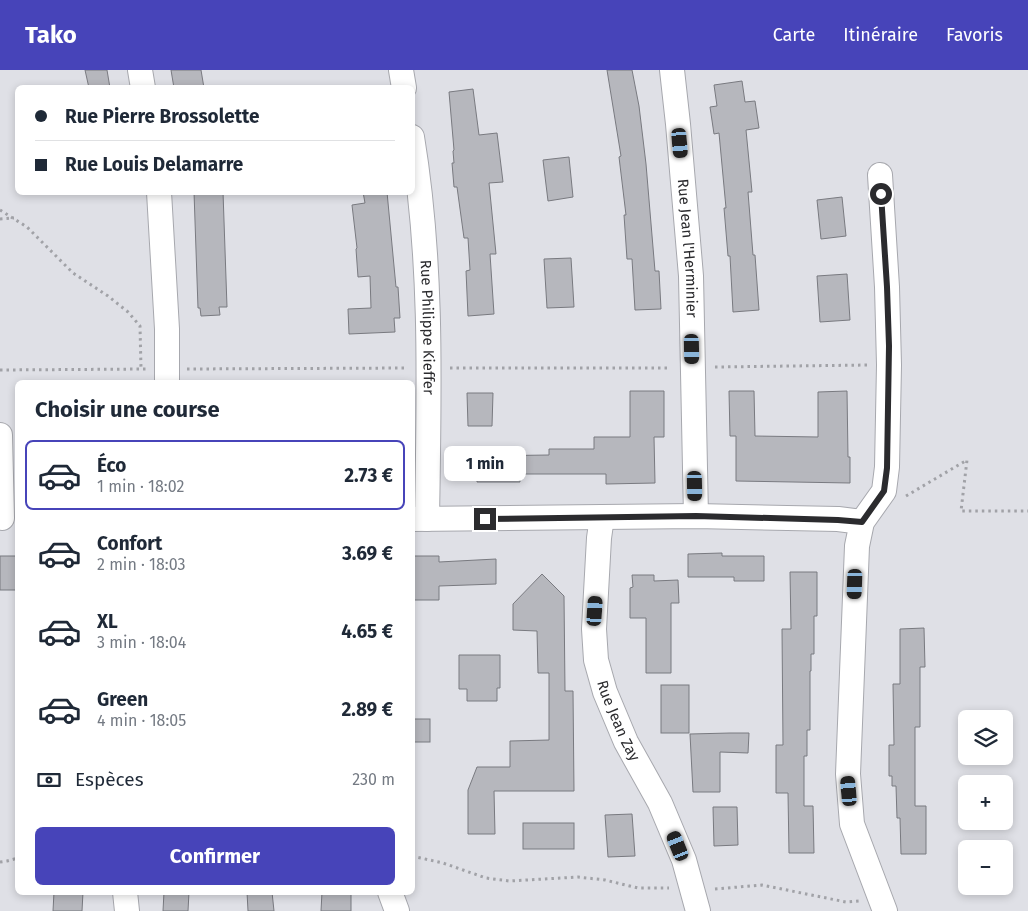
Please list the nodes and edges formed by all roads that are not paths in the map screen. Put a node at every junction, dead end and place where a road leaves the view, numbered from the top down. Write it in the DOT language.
graph roads {
  1 [pos="140,70"];
  2 [pos="401,70"];
  3 [pos="672,70"];
  4 [pos="142,85"];
  5 [pos="404,85"];
  6 [pos="415,159"];
  7 [pos="880,175"];
  8 [pos="159,195"];
  9 [pos="167,380"];
  10 [pos="0,435"];
  11 [pos="696,516"];
  12 [pos="6,518"];
  13 [pos="602,518"];
  14 [pos="420,519"];
  15 [pos="862,522"];
  16 [pos="125,895"];
  17 [pos="391,895"];
  18 [pos="882,902"];
  19 [pos="127,911"];
  20 [pos="397,911"];
  21 [pos="698,911"];
  1 -- 4 [label="street"];
  2 -- 5 [label="street"];
  3 -- 11 [label="street, Rue Jean l'Herminier"];
  6 -- 14 [label="street, Rue Philippe Kieffer"];
  7 -- 15 [label="street"];
  8 -- 9 [label="street"];
  10 -- 12 [label="street"];
  11 -- 13 [label="street"];
  11 -- 15 [label="street"];
  13 -- 14 [label="street"];
  13 -- 21 [label="street, Rue Jean Zay"];
  15 -- 18 [label="street"];
  16 -- 19 [label="street"];
  17 -- 20 [label="street"];
}
